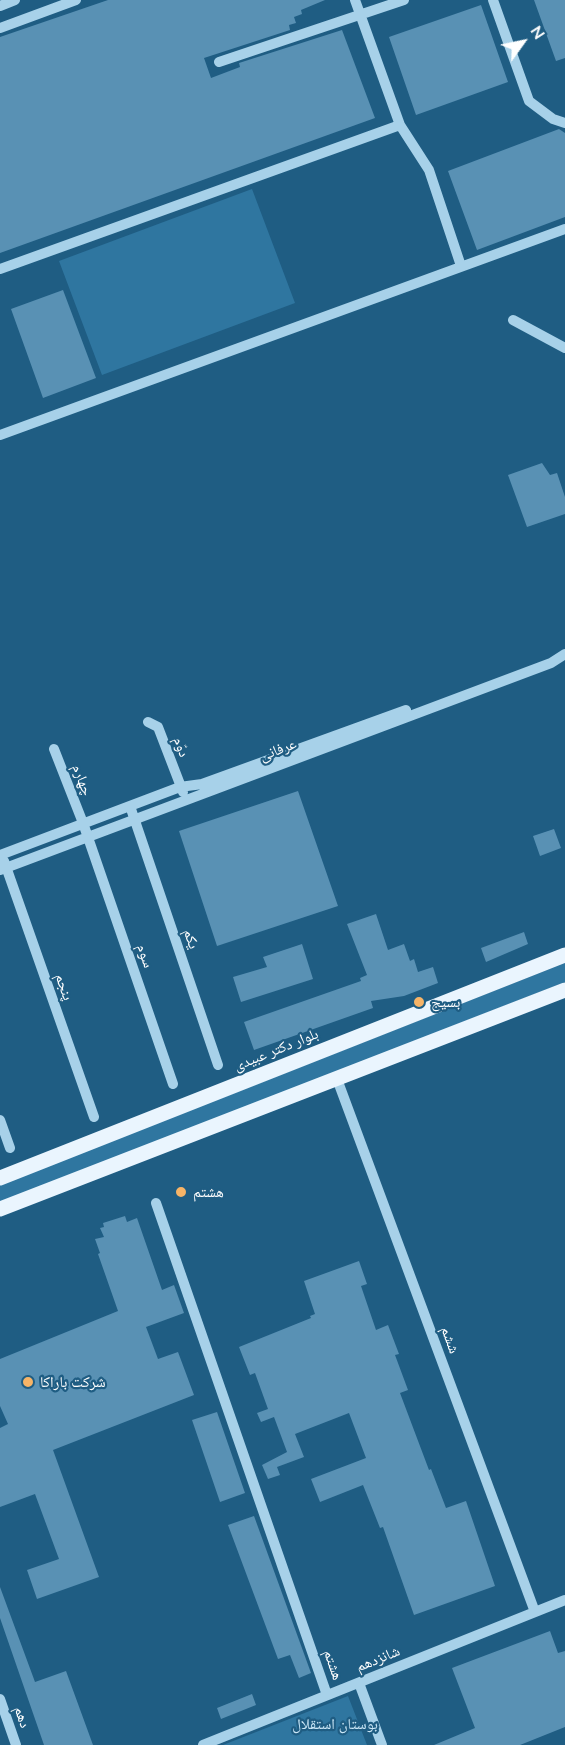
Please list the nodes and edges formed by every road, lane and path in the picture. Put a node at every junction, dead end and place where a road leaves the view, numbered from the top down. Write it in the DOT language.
graph roads {
  1 [pos="15,0"];
  2 [pos="76,0"];
  3 [pos="355,0"];
  4 [pos="404,0"];
  5 [pos="493,0"];
  6 [pos="0,6"];
  7 [pos="361,15"];
  8 [pos="0,28"];
  9 [pos="219,62"];
  10 [pos="565,123"];
  11 [pos="399,125"];
  12 [pos="565,229"];
  13 [pos="461,266"];
  14 [pos="0,269"];
  15 [pos="513,320"];
  16 [pos="565,348"];
  17 [pos="0,435"];
  18 [pos="565,647"];
  19 [pos="565,654"];
  20 [pos="148,722"];
  21 [pos="54,748"];
  22 [pos="180,787"];
  23 [pos="187,801"];
  24 [pos="130,806"];
  25 [pos="135,822"];
  26 [pos="83,823"];
  27 [pos="88,839"];
  28 [pos="1,853"];
  29 [pos="3,869"];
  30 [pos="565,955"];
  31 [pos="565,990"];
  32 [pos="218,1065"];
  33 [pos="337,1079"];
  34 [pos="173,1084"];
  35 [pos="94,1117"];
  36 [pos="0,1120"];
  37 [pos="10,1148"];
  38 [pos="0,1178"];
  39 [pos="156,1203"];
  40 [pos="0,1209"];
  41 [pos="565,1600"];
  42 [pos="535,1612"];
  43 [pos="359,1683"];
  44 [pos="327,1695"];
  45 [pos="0,1699"];
  46 [pos="16,1745"];
  47 [pos="203,1745"];
  48 [pos="382,1745"];
  1 -- 6 [label="street"];
  2 -- 8 [label="street"];
  3 -- 7 [label="street"];
  4 -- 7 [label="street"];
  5 -- 10 [label="street"];
  7 -- 9 [label="street"];
  7 -- 11 [label="street"];
  11 -- 13 [label="street"];
  11 -- 14 [label="street"];
  12 -- 13 [label="street"];
  13 -- 17 [label="street"];
  15 -- 16 [label="street"];
  18 -- 22 [label="street, عرفانی"];
  19 -- 23 [label="street, عرفانی"];
  20 -- 22 [label="street, دوّم"];
  21 -- 26 [label="street, چهارم"];
  22 -- 23 [label="street, دوّم"];
  22 -- 24 [label="street, عرفانی"];
  23 -- 25 [label="street, عرفانی"];
  24 -- 25 [label="street, یکم"];
  24 -- 26 [label="street, عرفانی"];
  25 -- 27 [label="street, عرفانی"];
  25 -- 32 [label="street, یکم"];
  26 -- 27 [label="street, چهارم"];
  26 -- 28 [label="street, عرفانی"];
  27 -- 29 [label="street, عرفانی"];
  27 -- 34 [label="street, سوم"];
  28 -- 29 [label="street, پنجم"];
  29 -- 35 [label="street, پنجم"];
  30 -- 38 [label="main road, بلوار دکتر عبیدی"];
  31 -- 33 [label="main road"];
  33 -- 40 [label="main road"];
  33 -- 42 [label="street, ششم"];
  36 -- 37 [label="street"];
  39 -- 44 [label="street, هشتم"];
  41 -- 42 [label="street, شانزدهم"];
  42 -- 43 [label="street, شانزدهم"];
  43 -- 44 [label="street, شانزدهم"];
  43 -- 48 [label="street"];
  44 -- 47 [label="street, شانزدهم"];
  45 -- 46 [label="street, دهم"];
}
